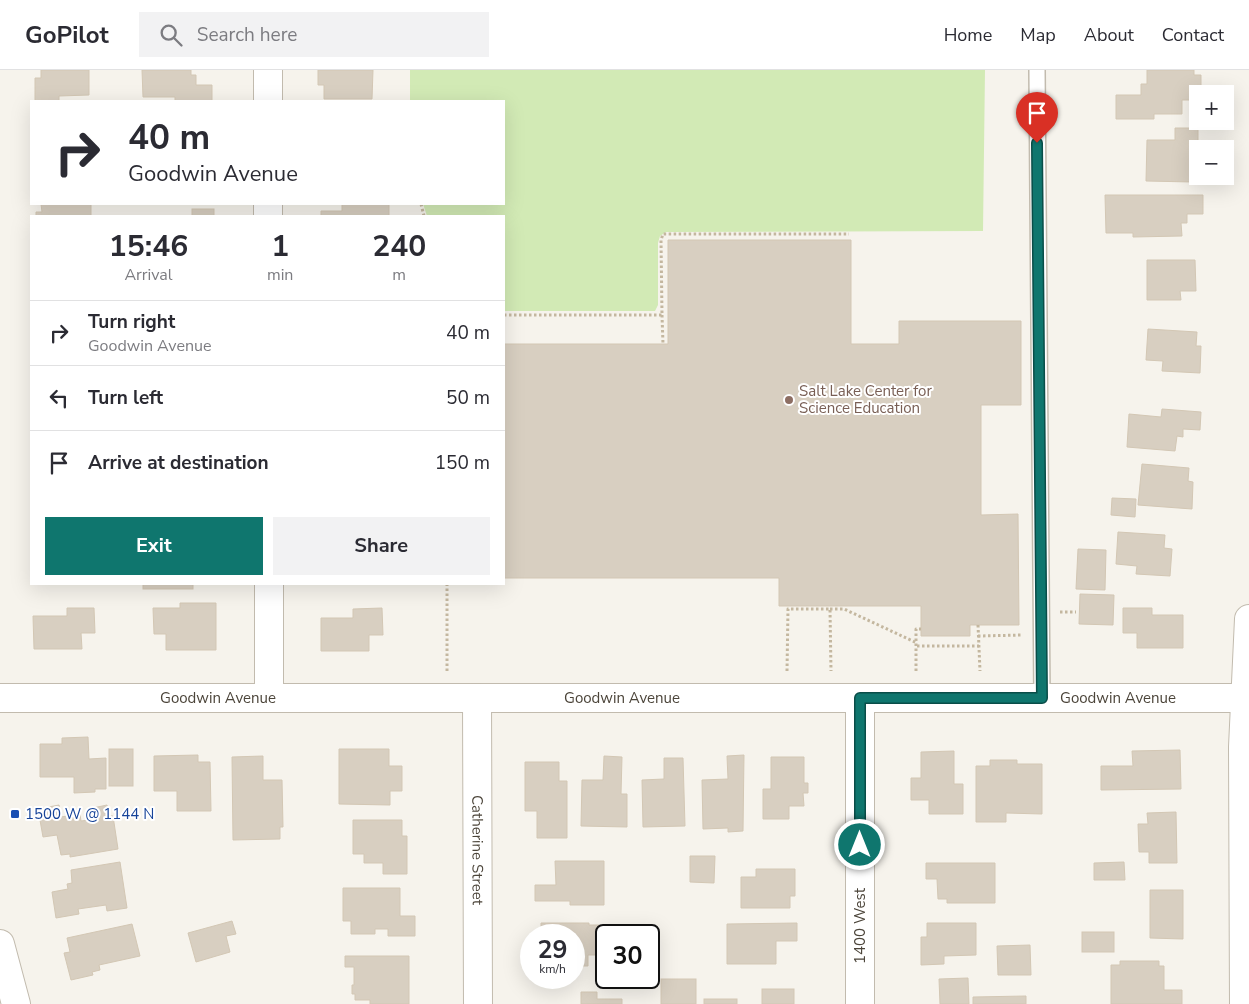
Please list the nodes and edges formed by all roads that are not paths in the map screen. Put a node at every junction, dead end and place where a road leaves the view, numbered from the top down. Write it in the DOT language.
graph roads {
  1 [pos="268,70"];
  2 [pos="1037,70"];
  3 [pos="268,100"];
  4 [pos="269,585"];
  5 [pos="1249,619"];
  6 [pos="0,698"];
  7 [pos="269,698"];
  8 [pos="477,698"];
  9 [pos="860,698"];
  10 [pos="1042,698"];
  11 [pos="1244,698"];
  12 [pos="0,944"];
  13 [pos="16,1004"];
  14 [pos="478,1004"];
  15 [pos="860,1004"];
  16 [pos="1244,1004"];
  1 -- 3 [label="street"];
  2 -- 10 [label="lane"];
  4 -- 7 [label="street"];
  5 -- 11 [label="street"];
  6 -- 7 [label="street, Goodwin Avenue"];
  7 -- 8 [label="street, Goodwin Avenue"];
  8 -- 9 [label="street, Goodwin Avenue"];
  8 -- 14 [label="street, Catherine Street"];
  9 -- 10 [label="street, Goodwin Avenue"];
  9 -- 15 [label="street, 1400 West"];
  10 -- 11 [label="street, Goodwin Avenue"];
  11 -- 16 [label="street"];
  12 -- 13 [label="street"];
}
